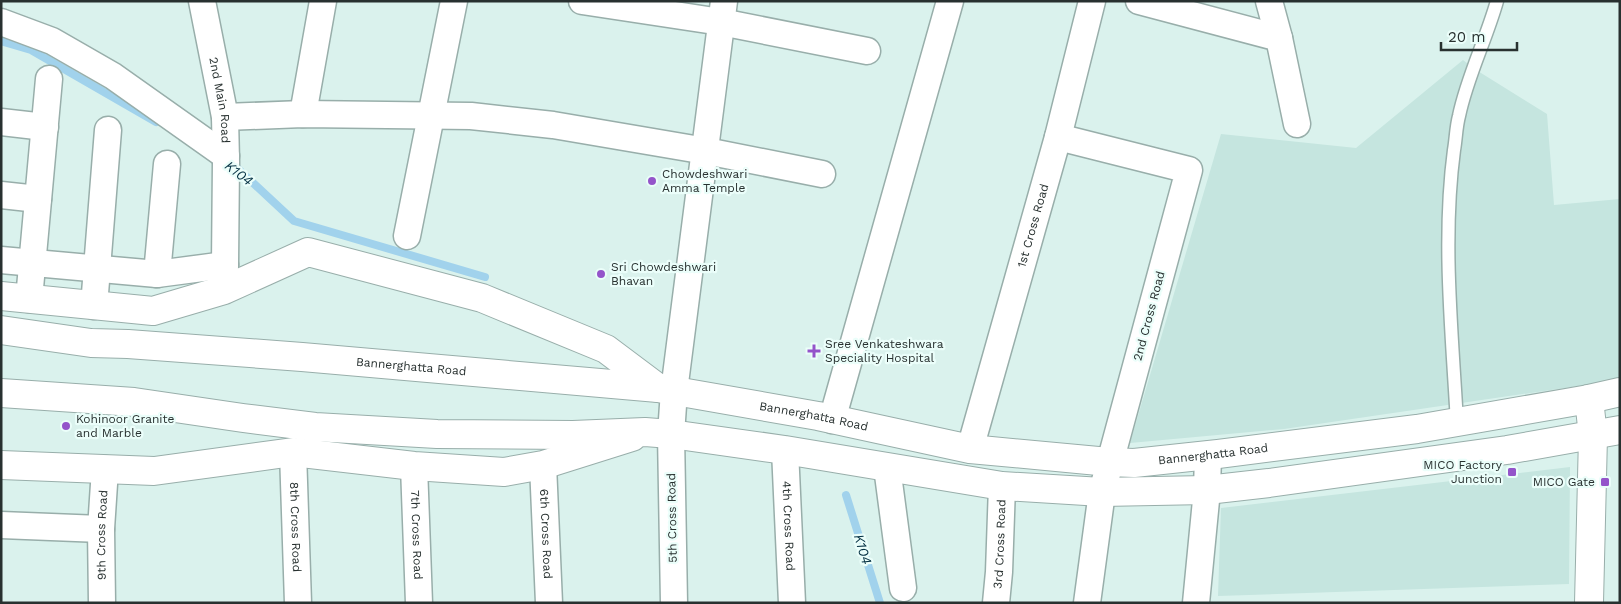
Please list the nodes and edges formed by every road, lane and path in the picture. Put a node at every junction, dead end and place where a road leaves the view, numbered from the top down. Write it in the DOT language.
graph roads {
  1 [pos="202,1"];
  2 [pos="323,1"];
  3 [pos="454,1"];
  4 [pos="582,1"];
  5 [pos="950,1"];
  6 [pos="1092,1"];
  7 [pos="1139,1"];
  8 [pos="1270,1"];
  9 [pos="1497,1"];
  10 [pos="722,12"];
  11 [pos="1,22"];
  12 [pos="1279,38"];
  13 [pos="866,51"];
  14 [pos="49,79"];
  15 [pos="303,114"];
  16 [pos="432,116"];
  17 [pos="225,117"];
  18 [pos="1,122"];
  19 [pos="1297,124"];
  20 [pos="45,127"];
  21 [pos="108,130"];
  22 [pos="1058,137"];
  23 [pos="706,151"];
  24 [pos="226,156"];
  25 [pos="167,164"];
  26 [pos="822,174"];
  27 [pos="1,195"];
  28 [pos="38,199"];
  29 [pos="407,236"];
  30 [pos="1,260"];
  31 [pos="33,262"];
  32 [pos="97,269"];
  33 [pos="157,274"];
  34 [pos="225,278"];
  35 [pos="1,296"];
  36 [pos="29,299"];
  37 [pos="94,306"];
  38 [pos="1,330"];
  39 [pos="666,389"];
  40 [pos="1620,392"];
  41 [pos="1,393"];
  42 [pos="1589,400"];
  43 [pos="832,420"];
  44 [pos="1456,422"];
  45 [pos="1620,430"];
  46 [pos="658,433"];
  47 [pos="1593,436"];
  48 [pos="970,449"];
  49 [pos="784,450"];
  50 [pos="293,452"];
  51 [pos="1208,455"];
  52 [pos="1109,462"];
  53 [pos="1,465"];
  54 [pos="543,465"];
  55 [pos="414,466"];
  56 [pos="887,467"];
  57 [pos="106,469"];
  58 [pos="1002,486"];
  59 [pos="1207,490"];
  60 [pos="1102,492"];
  61 [pos="1,526"];
  62 [pos="101,529"];
  63 [pos="903,588"];
  64 [pos="102,603"];
  65 [pos="298,603"];
  66 [pos="419,603"];
  67 [pos="549,603"];
  68 [pos="674,603"];
  69 [pos="792,603"];
  70 [pos="996,603"];
  71 [pos="1087,603"];
  72 [pos="1196,603"];
  73 [pos="1589,603"];
  1 -- 17 [label="street, 2nd Main Road"];
  2 -- 15 [label="street"];
  3 -- 16 [label="street"];
  4 -- 10 [label="street"];
  5 -- 43 [label="street"];
  6 -- 22 [label="street, 1st Cross Road"];
  7 -- 12 [label="street"];
  8 -- 12 [label="street"];
  9 -- 44 [label="lane"];
  10 -- 13 [label="street"];
  10 -- 23 [label="street, 5th Cross Road"];
  11 -- 24 [label="street"];
  12 -- 19 [label="street"];
  14 -- 20 [label="street"];
  15 -- 16 [label="street"];
  15 -- 17 [label="street"];
  16 -- 23 [label="street"];
  16 -- 29 [label="street"];
  17 -- 24 [label="street, 2nd Main Road"];
  18 -- 20 [label="street"];
  20 -- 28 [label="street"];
  21 -- 32 [label="street"];
  22 -- 48 [label="street, 1st Cross Road"];
  22 -- 52 [label="street, 2nd Cross Road"];
  23 -- 26 [label="street"];
  23 -- 39 [label="street, 5th Cross Road"];
  24 -- 34 [label="street, 2nd Main Road"];
  25 -- 33 [label="street"];
  27 -- 28 [label="street"];
  28 -- 31 [label="street"];
  30 -- 31 [label="street"];
  31 -- 32 [label="street"];
  31 -- 36 [label="street"];
  32 -- 33 [label="street"];
  32 -- 37 [label="street"];
  33 -- 34 [label="street"];
  34 -- 37 [label="main road"];
  34 -- 39 [label="main road"];
  35 -- 36 [label="main road"];
  36 -- 37 [label="main road"];
  38 -- 39 [label="main road, Bannerghatta Road"];
  39 -- 43 [label="main road, Bannerghatta Road"];
  39 -- 46 [label="street, 5th Cross Road"];
  40 -- 42 [label="main road, Bannerghatta Road"];
  41 -- 46 [label="main road"];
  42 -- 44 [label="main road, Bannerghatta Road"];
  42 -- 47 [label="main road"];
  43 -- 48 [label="main road, Bannerghatta Road"];
  44 -- 51 [label="main road, Bannerghatta Road"];
  45 -- 47 [label="main road"];
  46 -- 49 [label="main road"];
  46 -- 54 [label="main road"];
  46 -- 68 [label="street, 5th Cross Road"];
  47 -- 59 [label="main road"];
  47 -- 73 [label="main road"];
  48 -- 52 [label="main road, Bannerghatta Road"];
  49 -- 56 [label="main road"];
  49 -- 69 [label="street, 4th Cross Road"];
  50 -- 55 [label="main road"];
  50 -- 57 [label="main road"];
  50 -- 65 [label="street, 8th Cross Road"];
  51 -- 52 [label="main road, Bannerghatta Road"];
  51 -- 59 [label="street"];
  52 -- 60 [label="street, 2nd Cross Road"];
  53 -- 57 [label="main road"];
  54 -- 55 [label="main road"];
  54 -- 67 [label="street, 6th Cross Road"];
  55 -- 66 [label="street, 7th Cross Road"];
  56 -- 58 [label="main road"];
  56 -- 63 [label="street"];
  57 -- 62 [label="street, 9th Cross Road"];
  58 -- 60 [label="main road"];
  58 -- 70 [label="street, 3rd Cross Road"];
  59 -- 60 [label="main road"];
  59 -- 72 [label="street"];
  60 -- 71 [label="street"];
  61 -- 62 [label="street"];
  62 -- 64 [label="street, 9th Cross Road"];
}
